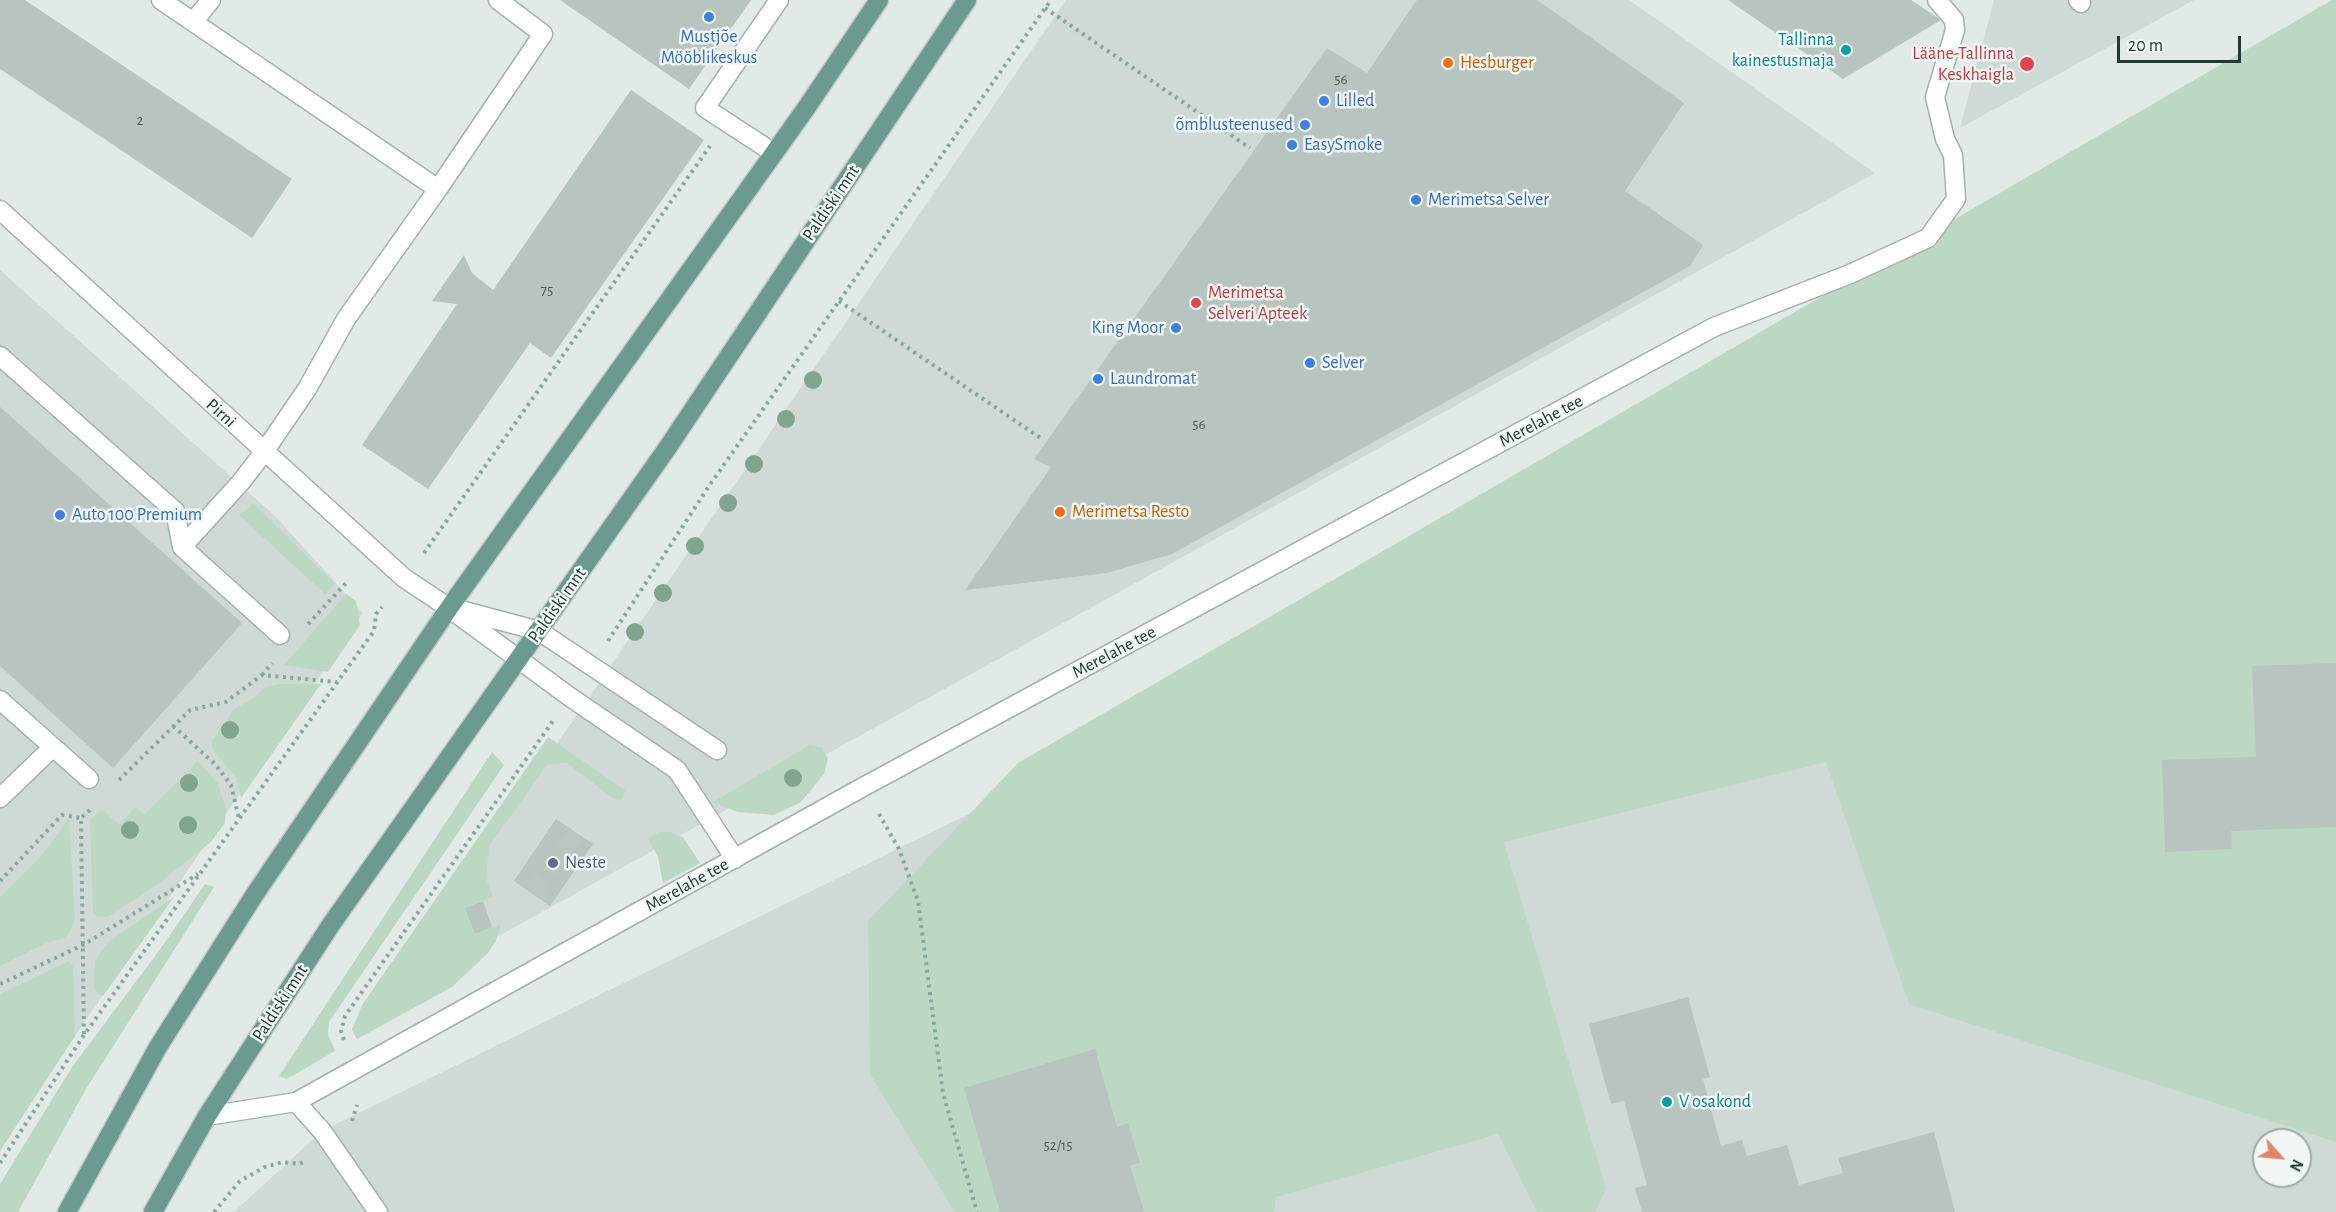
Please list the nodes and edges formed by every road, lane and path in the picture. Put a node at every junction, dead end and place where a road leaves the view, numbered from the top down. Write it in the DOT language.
graph roads {
  1 [pos="161,0"];
  2 [pos="211,0"];
  3 [pos="498,0"];
  4 [pos="779,0"];
  5 [pos="879,0"];
  6 [pos="967,0"];
  7 [pos="1051,0"];
  8 [pos="1938,0"];
  9 [pos="1045,8"];
  10 [pos="193,22"];
  11 [pos="727,122"];
  12 [pos="1250,148"];
  13 [pos="774,153"];
  14 [pos="438,189"];
  15 [pos="0,210"];
  16 [pos="839,301"];
  17 [pos="0,356"];
  18 [pos="1042,439"];
  19 [pos="264,452"];
  20 [pos="182,547"];
  21 [pos="424,553"];
  22 [pos="382,607"];
  23 [pos="449,608"];
  24 [pos="539,630"];
  25 [pos="280,635"];
  26 [pos="604,646"];
  27 [pos="519,660"];
  28 [pos="337,682"];
  29 [pos="0,700"];
  30 [pos="173,726"];
  31 [pos="544,733"];
  32 [pos="52,748"];
  33 [pos="717,750"];
  34 [pos="89,779"];
  35 [pos="863,787"];
  36 [pos="112,788"];
  37 [pos="0,798"];
  38 [pos="97,803"];
  39 [pos="81,818"];
  40 [pos="239,820"];
  41 [pos="735,859"];
  42 [pos="201,872"];
  43 [pos="0,881"];
  44 [pos="83,945"];
  45 [pos="0,984"];
  46 [pos="84,1035"];
  47 [pos="347,1046"];
  48 [pos="359,1099"];
  49 [pos="296,1102"];
  50 [pos="207,1116"];
  51 [pos="352,1125"];
  52 [pos="307,1160"];
  53 [pos="0,1164"];
  54 [pos="67,1212"];
  55 [pos="153,1212"];
  56 [pos="214,1212"];
  57 [pos="378,1212"];
  58 [pos="977,1212"];
  1 -- 10 [label="street"];
  2 -- 10 [label="street"];
  3 -- 14 [label="street"];
  4 -- 11 [label="street"];
  5 -- 13 [label="main road"];
  6 -- 24 [label="main road, Paldiski mnt"];
  7 -- 9 [label="path"];
  8 -- 35 [label="street, Merelahe tee"];
  9 -- 12 [label="path"];
  9 -- 16 [label="path"];
  10 -- 14 [label="street"];
  11 -- 13 [label="street"];
  11 -- 21 [label="path"];
  13 -- 23 [label="main road"];
  14 -- 19 [label="street"];
  15 -- 19 [label="street, Pirni"];
  16 -- 18 [label="path"];
  16 -- 26 [label="path"];
  17 -- 20 [label="street"];
  19 -- 20 [label="street"];
  19 -- 23 [label="street, Pirni"];
  20 -- 25 [label="street"];
  22 -- 28 [label="path"];
  23 -- 24 [label="street"];
  23 -- 27 [label="street, Pirni"];
  23 -- 54 [label="main road"];
  24 -- 27 [label="main road, Paldiski mnt"];
  24 -- 33 [label="street"];
  27 -- 41 [label="street, Pirni"];
  27 -- 50 [label="main road, Paldiski mnt"];
  28 -- 30 [label="path"];
  28 -- 40 [label="path"];
  29 -- 32 [label="street"];
  30 -- 36 [label="path"];
  30 -- 40 [label="path"];
  31 -- 47 [label="path"];
  32 -- 34 [label="street"];
  32 -- 37 [label="street"];
  35 -- 41 [label="street, Merelahe tee"];
  35 -- 58 [label="path"];
  38 -- 39 [label="path"];
  39 -- 43 [label="path"];
  39 -- 44 [label="path"];
  40 -- 42 [label="path"];
  41 -- 49 [label="street, Merelahe tee"];
  42 -- 44 [label="path"];
  42 -- 46 [label="path"];
  44 -- 45 [label="path"];
  44 -- 46 [label="path"];
  46 -- 53 [label="path"];
  48 -- 51 [label="path"];
  49 -- 50 [label="street, Merelahe tee"];
  49 -- 57 [label="street"];
  50 -- 55 [label="main road, Paldiski mnt"];
  52 -- 56 [label="path"];
}
